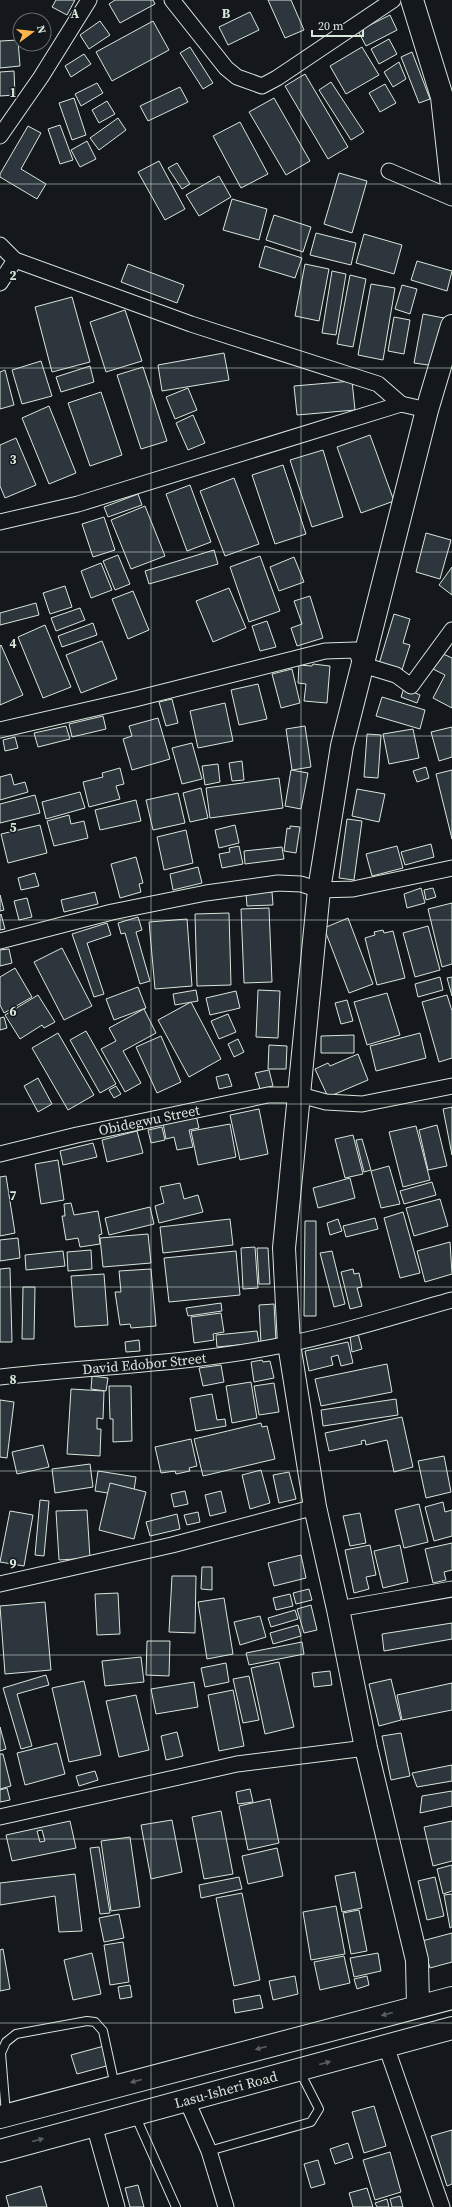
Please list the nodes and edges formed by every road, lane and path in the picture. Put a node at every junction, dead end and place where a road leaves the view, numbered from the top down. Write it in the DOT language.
graph roads {
  1 [pos="89,0"];
  2 [pos="172,0"];
  3 [pos="393,0"];
  4 [pos="412,0"];
  5 [pos="0,136"];
  6 [pos="389,172"];
  7 [pos="452,188"];
  8 [pos="452,198"];
  9 [pos="0,245"];
  10 [pos="15,260"];
  11 [pos="0,283"];
  12 [pos="452,326"];
  13 [pos="401,404"];
  14 [pos="427,410"];
  15 [pos="0,522"];
  16 [pos="452,630"];
  17 [pos="363,664"];
  18 [pos="0,730"];
  19 [pos="452,868"];
  20 [pos="319,890"];
  21 [pos="0,941"];
  22 [pos="452,1086"];
  23 [pos="300,1095"];
  24 [pos="0,1154"];
  25 [pos="452,1300"];
  26 [pos="288,1344"];
  27 [pos="0,1377"];
  28 [pos="315,1507"];
  29 [pos="0,1584"];
  30 [pos="452,1589"];
  31 [pos="338,1609"];
  32 [pos="366,1748"];
  33 [pos="0,1817"];
  34 [pos="452,1998"];
  35 [pos="418,2006"];
  36 [pos="452,2028"];
  37 [pos="386,2046"];
  38 [pos="299,2070"];
  39 [pos="115,2087"];
  40 [pos="187,2101"];
  41 [pos="134,2114"];
  42 [pos="3,2116"];
  43 [pos="94,2125"];
  44 [pos="0,2151"];
  45 [pos="209,2151"];
  46 [pos="117,2207"];
  47 [pos="176,2207"];
  48 [pos="226,2207"];
  49 [pos="442,2207"];
  1 -- 5 [label="street"];
  2 -- 3 [label="street"];
  4 -- 7 [label="street"];
  6 -- 8 [label="street"];
  9 -- 10 [label="street"];
  10 -- 11 [label="street"];
  10 -- 13 [label="street"];
  12 -- 14 [label="street"];
  13 -- 14 [label="street"];
  13 -- 15 [label="street"];
  14 -- 17 [label="street"];
  16 -- 17 [label="street"];
  17 -- 18 [label="street"];
  17 -- 20 [label="street"];
  19 -- 20 [label="street"];
  20 -- 21 [label="street"];
  20 -- 23 [label="street"];
  22 -- 23 [label="street, Obidegwu Street"];
  23 -- 24 [label="street, Obidegwu Street"];
  23 -- 26 [label="street"];
  25 -- 26 [label="street, David Edobor Street"];
  26 -- 27 [label="street, David Edobor Street"];
  26 -- 28 [label="street"];
  28 -- 29 [label="street"];
  28 -- 31 [label="street"];
  30 -- 31 [label="street"];
  31 -- 32 [label="street"];
  32 -- 33 [label="street"];
  32 -- 35 [label="street"];
  34 -- 35 [label="street"];
  35 -- 39 [label="street, one-way"];
  36 -- 37 [label="street, Lasu-Isheri Road"];
  38 -- 37 [label="street, Lasu-Isheri Road, one-way"];
  37 -- 49 [label="street"];
  38 -- 40 [label="street, Lasu-Isheri Road"];
  38 -- 45 [label="lane"];
  39 -- 42 [label="street"];
  39 -- 42 [label="lane"];
  40 -- 41 [label="street, Lasu-Isheri Road"];
  40 -- 45 [label="street"];
  41 -- 43 [label="street, Lasu-Isheri Road"];
  41 -- 47 [label="lane"];
  44 -- 43 [label="street, Lasu-Isheri Road, one-way"];
  43 -- 46 [label="street"];
  45 -- 48 [label="street"];
}
